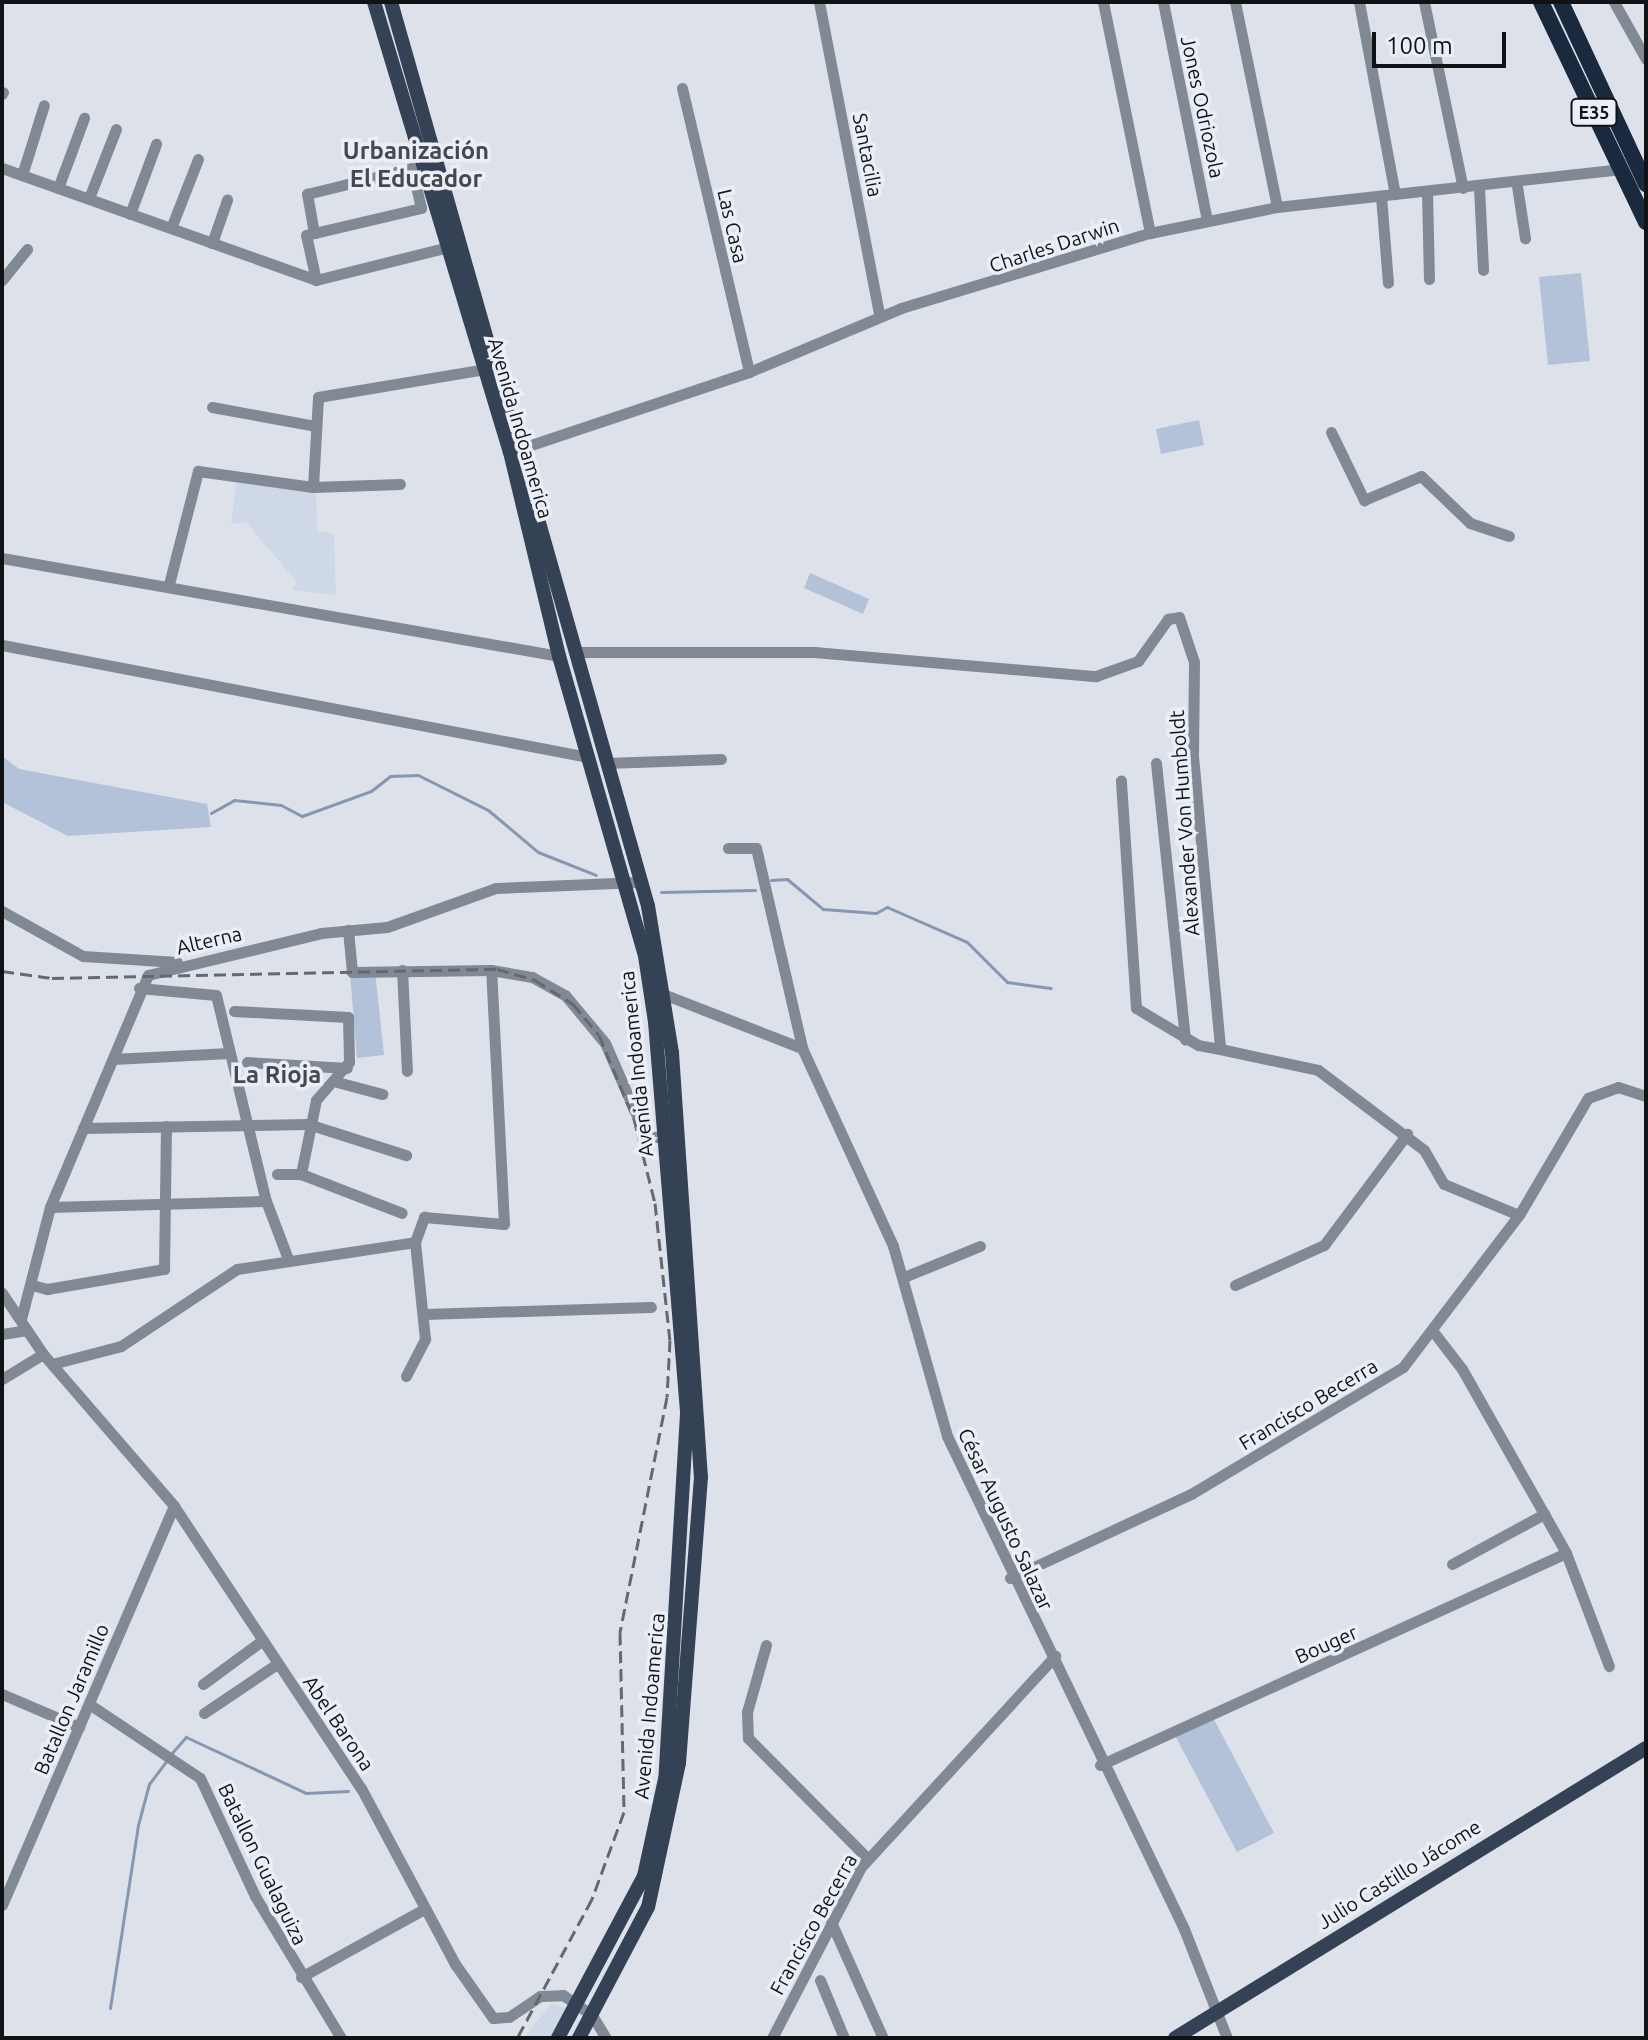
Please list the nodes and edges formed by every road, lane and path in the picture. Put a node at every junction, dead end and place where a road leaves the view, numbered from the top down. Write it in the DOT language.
graph roads {
  1 [pos="374,2"];
  2 [pos="391,2"];
  3 [pos="819,2"];
  4 [pos="1103,2"];
  5 [pos="1163,2"];
  6 [pos="1235,2"];
  7 [pos="1359,2"];
  8 [pos="1424,2"];
  9 [pos="1541,2"];
  10 [pos="1561,2"];
  11 [pos="1614,2"];
  12 [pos="1646,59"];
  13 [pos="1579,62"];
  14 [pos="682,88"];
  15 [pos="44,105"];
  16 [pos="84,118"];
  17 [pos="116,129"];
  18 [pos="156,144"];
  19 [pos="198,159"];
  20 [pos="2,168"];
  21 [pos="1622,169"];
  22 [pos="22,175"];
  23 [pos="1646,184"];
  24 [pos="1517,186"];
  25 [pos="1479,187"];
  26 [pos="58,188"];
  27 [pos="1463,188"];
  28 [pos="1427,192"];
  29 [pos="1395,194"];
  30 [pos="1381,196"];
  31 [pos="89,198"];
  32 [pos="227,200"];
  33 [pos="1277,207"];
  34 [pos="130,214"];
  35 [pos="1207,220"];
  36 [pos="1646,222"];
  37 [pos="171,228"];
  38 [pos="314,233"];
  39 [pos="1150,233"];
  40 [pos="1525,238"];
  41 [pos="212,243"];
  42 [pos="444,248"];
  43 [pos="27,249"];
  44 [pos="1483,270"];
  45 [pos="1429,279"];
  46 [pos="2,280"];
  47 [pos="316,280"];
  48 [pos="1388,283"];
  49 [pos="879,315"];
  50 [pos="485,369"];
  51 [pos="749,372"];
  52 [pos="212,407"];
  53 [pos="316,426"];
  54 [pos="1331,432"];
  55 [pos="517,456"];
  56 [pos="400,484"];
  57 [pos="313,487"];
  58 [pos="1509,536"];
  59 [pos="2,558"];
  60 [pos="169,584"];
  61 [pos="2,645"];
  62 [pos="575,652"];
  63 [pos="559,656"];
  64 [pos="588,757"];
  65 [pos="721,759"];
  66 [pos="606,763"];
  67 [pos="1156,763"];
  68 [pos="1121,780"];
  69 [pos="728,848"];
  70 [pos="632,883"];
  71 [pos="2,911"];
  72 [pos="348,930"];
  73 [pos="198,962"];
  74 [pos="402,970"];
  75 [pos="491,970"];
  76 [pos="139,988"];
  77 [pos="659,992"];
  78 [pos="234,1011"];
  79 [pos="1185,1039"];
  80 [pos="802,1048"];
  81 [pos="1220,1049"];
  82 [pos="229,1053"];
  83 [pos="113,1059"];
  84 [pos="247,1062"];
  85 [pos="666,1066"];
  86 [pos="347,1068"];
  87 [pos="407,1071"];
  88 [pos="337,1082"];
  89 [pos="382,1094"];
  90 [pos="1646,1096"];
  91 [pos="246,1123"];
  92 [pos="308,1124"];
  93 [pos="166,1126"];
  94 [pos="83,1128"];
  95 [pos="1407,1134"];
  96 [pos="663,1137"];
  97 [pos="406,1155"];
  98 [pos="277,1174"];
  99 [pos="301,1174"];
  100 [pos="266,1201"];
  101 [pos="163,1203"];
  102 [pos="50,1207"];
  103 [pos="402,1213"];
  104 [pos="1519,1215"];
  105 [pos="415,1242"];
  106 [pos="980,1246"];
  107 [pos="288,1259"];
  108 [pos="904,1277"];
  109 [pos="32,1285"];
  110 [pos="1235,1285"];
  111 [pos="2,1293"];
  112 [pos="651,1307"];
  113 [pos="425,1314"];
  114 [pos="24,1324"];
  115 [pos="1432,1330"];
  116 [pos="2,1334"];
  117 [pos="43,1354"];
  118 [pos="52,1364"];
  119 [pos="406,1376"];
  120 [pos="2,1379"];
  121 [pos="174,1506"];
  122 [pos="1544,1514"];
  123 [pos="1566,1553"];
  124 [pos="1452,1564"];
  125 [pos="1010,1578"];
  126 [pos="263,1640"];
  127 [pos="766,1645"];
  128 [pos="1055,1656"];
  129 [pos="277,1664"];
  130 [pos="1609,1666"];
  131 [pos="203,1684"];
  132 [pos="2,1694"];
  133 [pos="89,1704"];
  134 [pos="204,1713"];
  135 [pos="79,1727"];
  136 [pos="1646,1748"];
  137 [pos="1100,1765"];
  138 [pos="868,1859"];
  139 [pos="2,1905"];
  140 [pos="424,1909"];
  141 [pos="831,1922"];
  142 [pos="301,1977"];
  143 [pos="820,1980"];
  144 [pos="576,2004"];
  145 [pos="1218,2010"];
  146 [pos="592,2015"];
  147 [pos="341,2038"];
  148 [pos="558,2038"];
  149 [pos="579,2038"];
  150 [pos="606,2038"];
  151 [pos="772,2038"];
  152 [pos="844,2038"];
  153 [pos="883,2038"];
  154 [pos="1175,2038"];
  155 [pos="1227,2038"];
  1 -- 42 [label="main road, Avenida Indoamerica"];
  2 -- 55 [label="main road, Avenida Indoamerica"];
  3 -- 49 [label="street, Santacilia"];
  4 -- 39 [label="street"];
  5 -- 35 [label="street, Jones Odriozola"];
  6 -- 33 [label="street"];
  7 -- 29 [label="street"];
  8 -- 27 [label="street"];
  9 -- 13 [label="highway, E35"];
  10 -- 13 [label="highway, E35"];
  11 -- 12 [label="street"];
  13 -- 21 [label="highway, E35"];
  13 -- 23 [label="highway, E35"];
  14 -- 51 [label="street, Las Casa"];
  15 -- 22 [label="street"];
  16 -- 26 [label="street"];
  17 -- 31 [label="street"];
  18 -- 34 [label="street"];
  19 -- 37 [label="street"];
  20 -- 22 [label="street"];
  21 -- 24 [label="street, Charles Darwin"];
  21 -- 36 [label="highway, E35"];
  22 -- 26 [label="street"];
  24 -- 25 [label="street, Charles Darwin"];
  24 -- 40 [label="street"];
  25 -- 27 [label="street, Charles Darwin"];
  25 -- 44 [label="street"];
  26 -- 31 [label="street"];
  27 -- 28 [label="street, Charles Darwin"];
  28 -- 29 [label="street, Charles Darwin"];
  28 -- 45 [label="street"];
  29 -- 30 [label="street, Charles Darwin"];
  30 -- 33 [label="street, Charles Darwin"];
  30 -- 48 [label="street"];
  31 -- 34 [label="street"];
  32 -- 41 [label="street"];
  33 -- 35 [label="street, Charles Darwin"];
  34 -- 37 [label="street"];
  35 -- 39 [label="street, Charles Darwin"];
  37 -- 41 [label="street"];
  38 -- 38 [label="street"];
  38 -- 47 [label="street"];
  39 -- 49 [label="street, Charles Darwin"];
  41 -- 47 [label="street"];
  42 -- 47 [label="street"];
  42 -- 50 [label="main road, Avenida Indoamerica"];
  43 -- 46 [label="street"];
  49 -- 51 [label="street, Charles Darwin"];
  50 -- 53 [label="street"];
  50 -- 55 [label="main road, Avenida Indoamerica"];
  51 -- 55 [label="street, Charles Darwin"];
  52 -- 53 [label="street"];
  53 -- 57 [label="street"];
  54 -- 58 [label="street"];
  55 -- 62 [label="main road, Avenida Indoamerica"];
  55 -- 63 [label="main road, Avenida Indoamerica"];
  56 -- 57 [label="street"];
  57 -- 60 [label="street"];
  59 -- 60 [label="street"];
  60 -- 63 [label="street"];
  61 -- 64 [label="street"];
  62 -- 66 [label="main road, Avenida Indoamerica"];
  62 -- 81 [label="street, Alexander Von Humboldt"];
  63 -- 64 [label="main road, Avenida Indoamerica"];
  64 -- 70 [label="main road, Avenida Indoamerica"];
  65 -- 66 [label="street"];
  66 -- 70 [label="main road, Avenida Indoamerica"];
  67 -- 79 [label="street"];
  68 -- 79 [label="street"];
  69 -- 80 [label="street, César Augusto Salazar"];
  70 -- 72 [label="street, Alterna"];
  70 -- 77 [label="main road, Avenida Indoamerica"];
  71 -- 73 [label="street"];
  72 -- 73 [label="street, Alterna"];
  72 -- 74 [label="street"];
  73 -- 76 [label="street, Alterna"];
  74 -- 75 [label="street"];
  74 -- 87 [label="street"];
  75 -- 96 [label="street"];
  75 -- 105 [label="street"];
  76 -- 82 [label="street"];
  76 -- 83 [label="street"];
  77 -- 80 [label="street"];
  77 -- 85 [label="main road, Avenida Indoamerica"];
  78 -- 86 [label="street"];
  79 -- 81 [label="street"];
  80 -- 108 [label="street, César Augusto Salazar"];
  81 -- 95 [label="street"];
  82 -- 83 [label="street"];
  82 -- 91 [label="street"];
  83 -- 94 [label="street"];
  84 -- 86 [label="street"];
  85 -- 96 [label="main road, Avenida Indoamerica"];
  85 -- 146 [label="main road, Avenida Indoamerica"];
  86 -- 88 [label="street"];
  88 -- 89 [label="street"];
  88 -- 92 [label="street"];
  90 -- 104 [label="street, Francisco Becerra"];
  91 -- 92 [label="street"];
  91 -- 93 [label="street"];
  91 -- 100 [label="street"];
  92 -- 97 [label="street"];
  92 -- 99 [label="street"];
  93 -- 94 [label="street"];
  93 -- 101 [label="street"];
  94 -- 102 [label="street"];
  95 -- 104 [label="street"];
  95 -- 110 [label="street"];
  96 -- 144 [label="main road, Avenida Indoamerica"];
  98 -- 99 [label="street"];
  99 -- 103 [label="street"];
  100 -- 101 [label="street"];
  100 -- 107 [label="street"];
  101 -- 102 [label="street"];
  101 -- 109 [label="street"];
  102 -- 109 [label="street"];
  104 -- 115 [label="street, Francisco Becerra"];
  105 -- 107 [label="street"];
  105 -- 113 [label="street"];
  106 -- 108 [label="street"];
  107 -- 118 [label="street"];
  108 -- 125 [label="street, César Augusto Salazar"];
  109 -- 114 [label="street"];
  111 -- 114 [label="street, Abel Barona"];
  112 -- 113 [label="street"];
  113 -- 119 [label="street"];
  114 -- 116 [label="street"];
  114 -- 117 [label="street, Abel Barona"];
  115 -- 122 [label="street"];
  115 -- 125 [label="street, Francisco Becerra"];
  117 -- 118 [label="street, Abel Barona"];
  117 -- 120 [label="street"];
  118 -- 121 [label="street, Abel Barona"];
  121 -- 126 [label="street, Abel Barona"];
  121 -- 133 [label="street, Batallon Jaramillo"];
  122 -- 123 [label="street"];
  122 -- 124 [label="street"];
  123 -- 130 [label="street"];
  123 -- 137 [label="street, Bouger"];
  125 -- 128 [label="street, César Augusto Salazar"];
  126 -- 129 [label="street, Abel Barona"];
  126 -- 131 [label="street"];
  127 -- 138 [label="street"];
  128 -- 137 [label="street, César Augusto Salazar"];
  128 -- 138 [label="street, Francisco Becerra"];
  129 -- 134 [label="street"];
  129 -- 140 [label="street, Abel Barona"];
  132 -- 135 [label="street"];
  133 -- 135 [label="street, Batallon Jaramillo"];
  133 -- 142 [label="street, Batallon Gualaguiza"];
  135 -- 139 [label="street, Batallon Jaramillo"];
  136 -- 145 [label="main road, Julio Castillo Jácome"];
  137 -- 145 [label="street, César Augusto Salazar"];
  138 -- 141 [label="street, Francisco Becerra"];
  140 -- 142 [label="street"];
  140 -- 144 [label="street, Abel Barona"];
  141 -- 151 [label="street, Francisco Becerra"];
  141 -- 153 [label="street"];
  142 -- 147 [label="street, Batallon Gualaguiza"];
  143 -- 152 [label="street"];
  144 -- 146 [label="street, Abel Barona"];
  144 -- 148 [label="main road, Avenida Indoamerica"];
  145 -- 154 [label="main road, Julio Castillo Jácome"];
  145 -- 155 [label="street, César Augusto Salazar"];
  146 -- 149 [label="main road, Avenida Indoamerica"];
  146 -- 150 [label="street, Abel Barona"];
}
